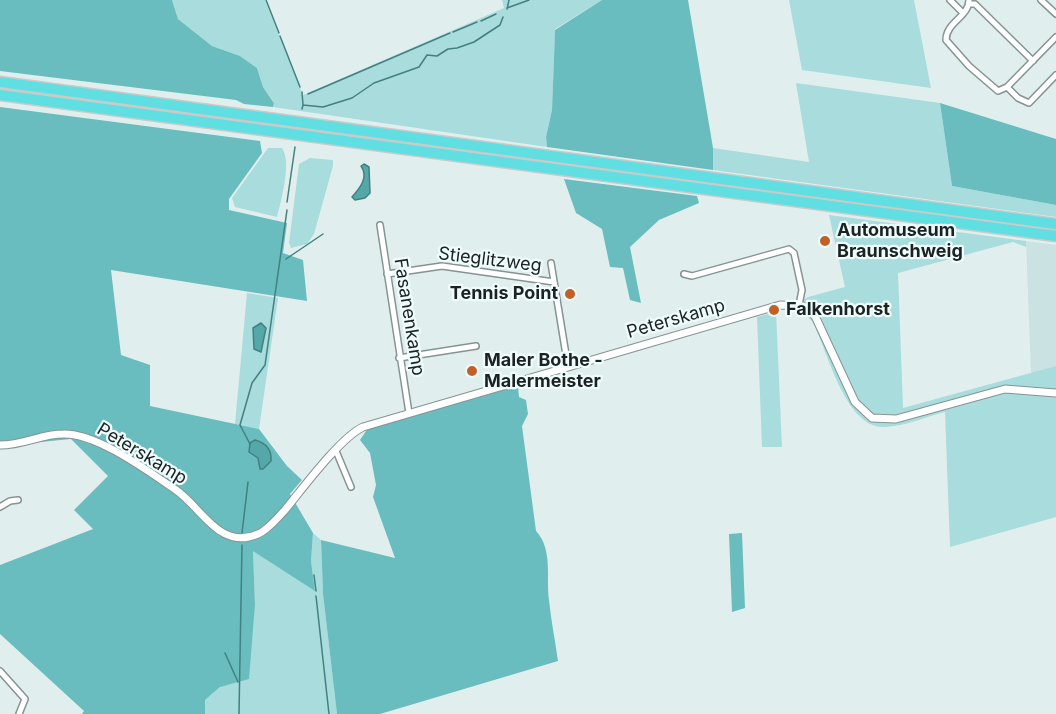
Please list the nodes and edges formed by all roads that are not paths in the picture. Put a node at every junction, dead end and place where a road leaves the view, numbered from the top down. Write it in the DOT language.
graph roads {
  1 [pos="950,0"];
  2 [pos="977,0"];
  3 [pos="1041,0"];
  4 [pos="969,2"];
  5 [pos="963,13"];
  6 [pos="1056,14"];
  7 [pos="1056,37"];
  8 [pos="1033,61"];
  9 [pos="1056,75"];
  10 [pos="0,82"];
  11 [pos="1007,87"];
  12 [pos="0,95"];
  13 [pos="1056,224"];
  14 [pos="380,225"];
  15 [pos="1056,236"];
  16 [pos="551,263"];
  17 [pos="387,274"];
  18 [pos="684,274"];
  19 [pos="554,282"];
  20 [pos="799,305"];
  21 [pos="476,346"];
  22 [pos="399,358"];
  23 [pos="568,367"];
  24 [pos="1056,393"];
  25 [pos="408,413"];
  26 [pos="0,444"];
  27 [pos="336,451"];
  28 [pos="351,486"];
  29 [pos="18,500"];
  30 [pos="0,507"];
  31 [pos="0,672"];
  32 [pos="19,714"];
  1 -- 5 [label="street"];
  2 -- 4 [label="street"];
  3 -- 6 [label="street"];
  4 -- 5 [label="street"];
  4 -- 8 [label="street"];
  5 -- 11 [label="street"];
  7 -- 8 [label="street"];
  8 -- 11 [label="street"];
  9 -- 11 [label="street"];
  10 -- 13 [label="highway"];
  12 -- 15 [label="highway"];
  14 -- 17 [label="street, Fasanenkamp"];
  16 -- 19 [label="street"];
  17 -- 19 [label="street, Stieglitzweg"];
  17 -- 22 [label="street, Fasanenkamp"];
  18 -- 20 [label="street"];
  19 -- 23 [label="street"];
  20 -- 23 [label="street, Peterskamp"];
  20 -- 24 [label="street"];
  21 -- 22 [label="street"];
  22 -- 25 [label="street, Fasanenkamp"];
  23 -- 25 [label="street, Peterskamp"];
  25 -- 27 [label="street, Peterskamp"];
  26 -- 27 [label="street, Peterskamp"];
  27 -- 28 [label="street"];
  29 -- 30 [label="street"];
  31 -- 32 [label="street"];
}
